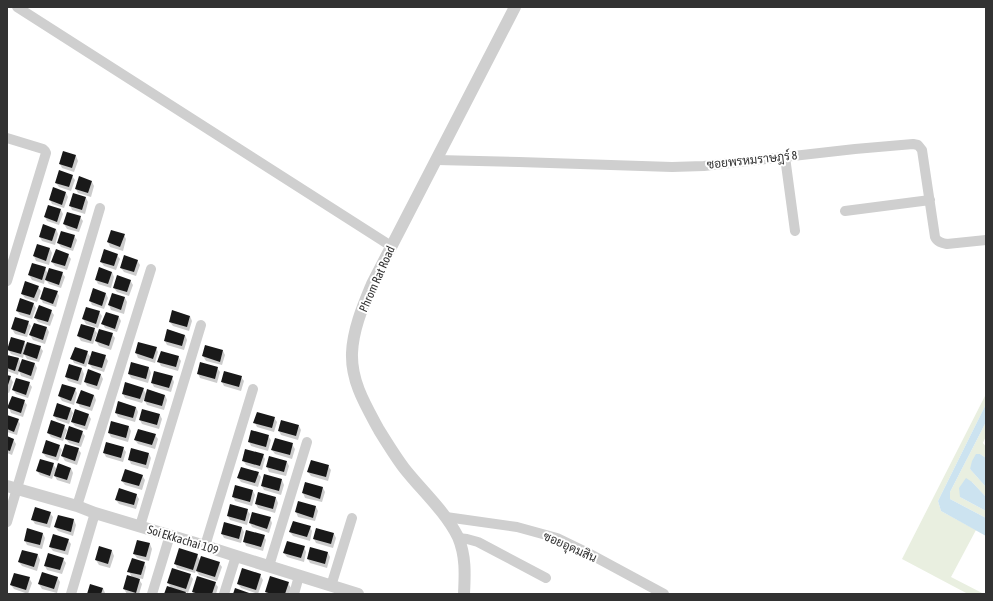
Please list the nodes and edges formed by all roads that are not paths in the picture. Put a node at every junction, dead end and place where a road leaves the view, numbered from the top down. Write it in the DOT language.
graph roads {
  1 [pos="17,7"];
  2 [pos="515,7"];
  3 [pos="7,138"];
  4 [pos="785,157"];
  5 [pos="437,160"];
  6 [pos="930,200"];
  7 [pos="100,208"];
  8 [pos="845,211"];
  9 [pos="795,232"];
  10 [pos="986,240"];
  11 [pos="391,246"];
  12 [pos="151,269"];
  13 [pos="7,281"];
  14 [pos="201,325"];
  15 [pos="253,389"];
  16 [pos="308,442"];
  17 [pos="12,488"];
  18 [pos="78,506"];
  19 [pos="95,513"];
  20 [pos="446,517"];
  21 [pos="352,518"];
  22 [pos="7,522"];
  23 [pos="140,526"];
  24 [pos="170,535"];
  25 [pos="458,538"];
  26 [pos="205,546"];
  27 [pos="236,556"];
  28 [pos="269,566"];
  29 [pos="300,576"];
  30 [pos="546,578"];
  31 [pos="331,586"];
  32 [pos="71,594"];
  33 [pos="152,594"];
  34 [pos="224,594"];
  35 [pos="294,594"];
  36 [pos="358,594"];
  37 [pos="464,594"];
  38 [pos="664,594"];
  1 -- 11 [label="street"];
  2 -- 5 [label="street, Phrom Rat Road"];
  3 -- 13 [label="street"];
  4 -- 5 [label="street, ซอยพรหมราษฎร์ 8"];
  4 -- 6 [label="street, ซอยพรหมราษฎร์ 8"];
  4 -- 9 [label="street"];
  5 -- 11 [label="street, Phrom Rat Road"];
  6 -- 8 [label="street"];
  6 -- 10 [label="street, ซอยพรหมราษฎร์ 8"];
  7 -- 17 [label="street"];
  11 -- 20 [label="street, Phrom Rat Road"];
  12 -- 18 [label="street"];
  14 -- 23 [label="street"];
  15 -- 26 [label="street"];
  16 -- 28 [label="street"];
  17 -- 18 [label="street, Soi Ekkachai 109"];
  17 -- 22 [label="street"];
  18 -- 19 [label="street, Soi Ekkachai 109"];
  19 -- 23 [label="street, Soi Ekkachai 109"];
  19 -- 32 [label="street"];
  20 -- 25 [label="street, Phrom Rat Road"];
  20 -- 38 [label="street, ซอยอุดมสิน"];
  21 -- 31 [label="street"];
  23 -- 24 [label="street, Soi Ekkachai 109"];
  24 -- 26 [label="street, Soi Ekkachai 109"];
  24 -- 33 [label="street"];
  25 -- 30 [label="street"];
  25 -- 37 [label="street, Phrom Rat Road"];
  26 -- 27 [label="street, Soi Ekkachai 109"];
  27 -- 28 [label="street, Soi Ekkachai 109"];
  27 -- 34 [label="street"];
  28 -- 29 [label="street, Soi Ekkachai 109"];
  29 -- 31 [label="street, Soi Ekkachai 109"];
  29 -- 35 [label="street"];
  31 -- 36 [label="street, Soi Ekkachai 109"];
}
